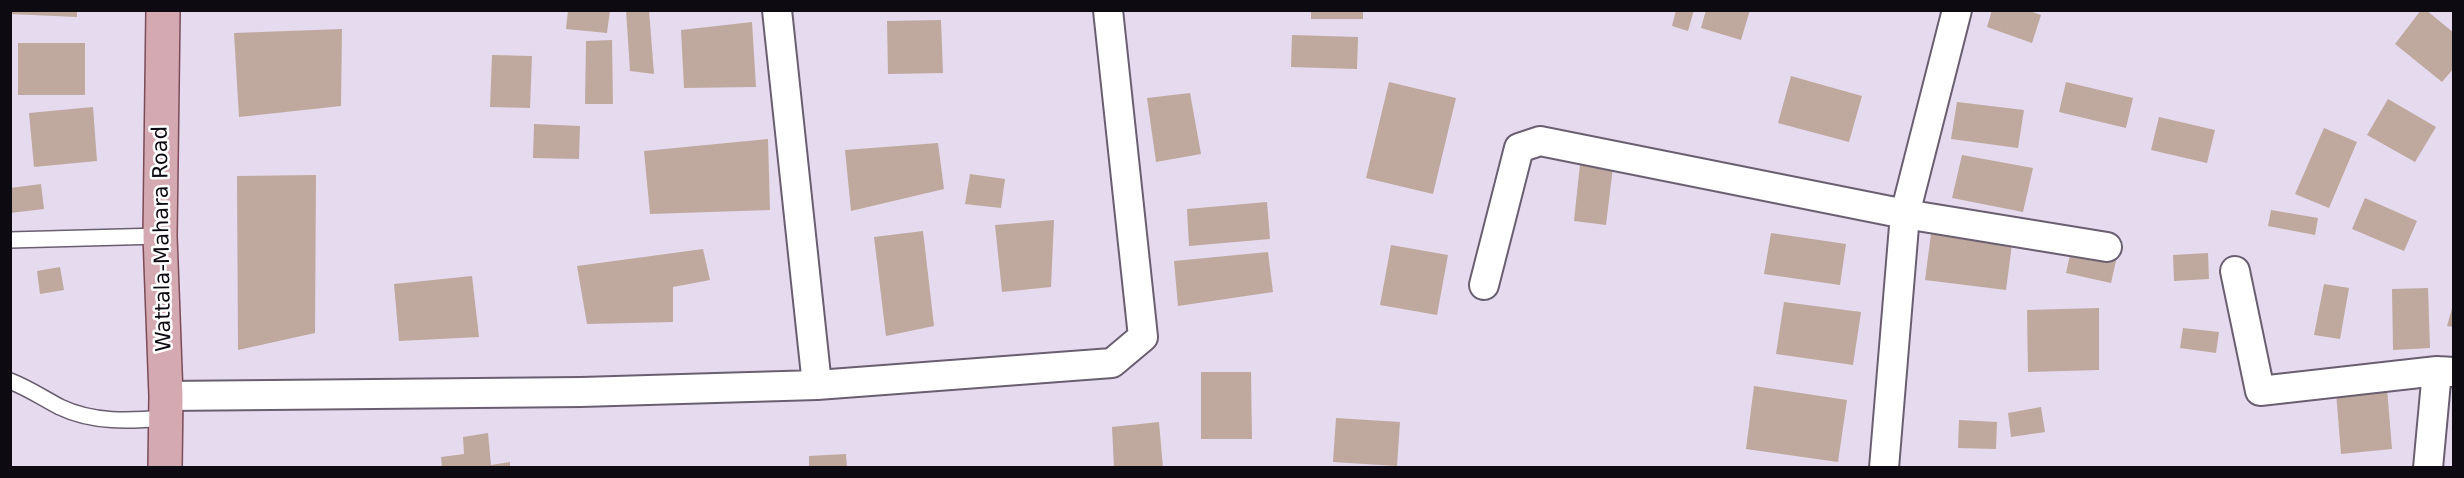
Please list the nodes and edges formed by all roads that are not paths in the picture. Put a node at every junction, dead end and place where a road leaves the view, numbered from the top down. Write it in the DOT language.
graph roads {
  1 [pos="163,10"];
  2 [pos="777,10"];
  3 [pos="1108,10"];
  4 [pos="1957,10"];
  5 [pos="1905,214"];
  6 [pos="160,236"];
  7 [pos="10,240"];
  8 [pos="2108,247"];
  9 [pos="2235,271"];
  10 [pos="1484,285"];
  11 [pos="2445,372"];
  12 [pos="10,381"];
  13 [pos="817,385"];
  14 [pos="166,407"];
  15 [pos="165,468"];
  16 [pos="1884,468"];
  17 [pos="2428,468"];
  1 -- 6 [label="main road, Wattala-Mahara Road"];
  2 -- 13 [label="street"];
  3 -- 13 [label="street"];
  4 -- 5 [label="street"];
  5 -- 8 [label="street"];
  5 -- 10 [label="street"];
  5 -- 16 [label="street"];
  6 -- 7 [label="lane"];
  6 -- 14 [label="main road, Wattala-Mahara Road"];
  9 -- 11 [label="street"];
  11 -- 17 [label="street"];
  12 -- 14 [label="lane"];
  13 -- 14 [label="street"];
  14 -- 15 [label="main road, Wattala-Mahara Road"];
}
